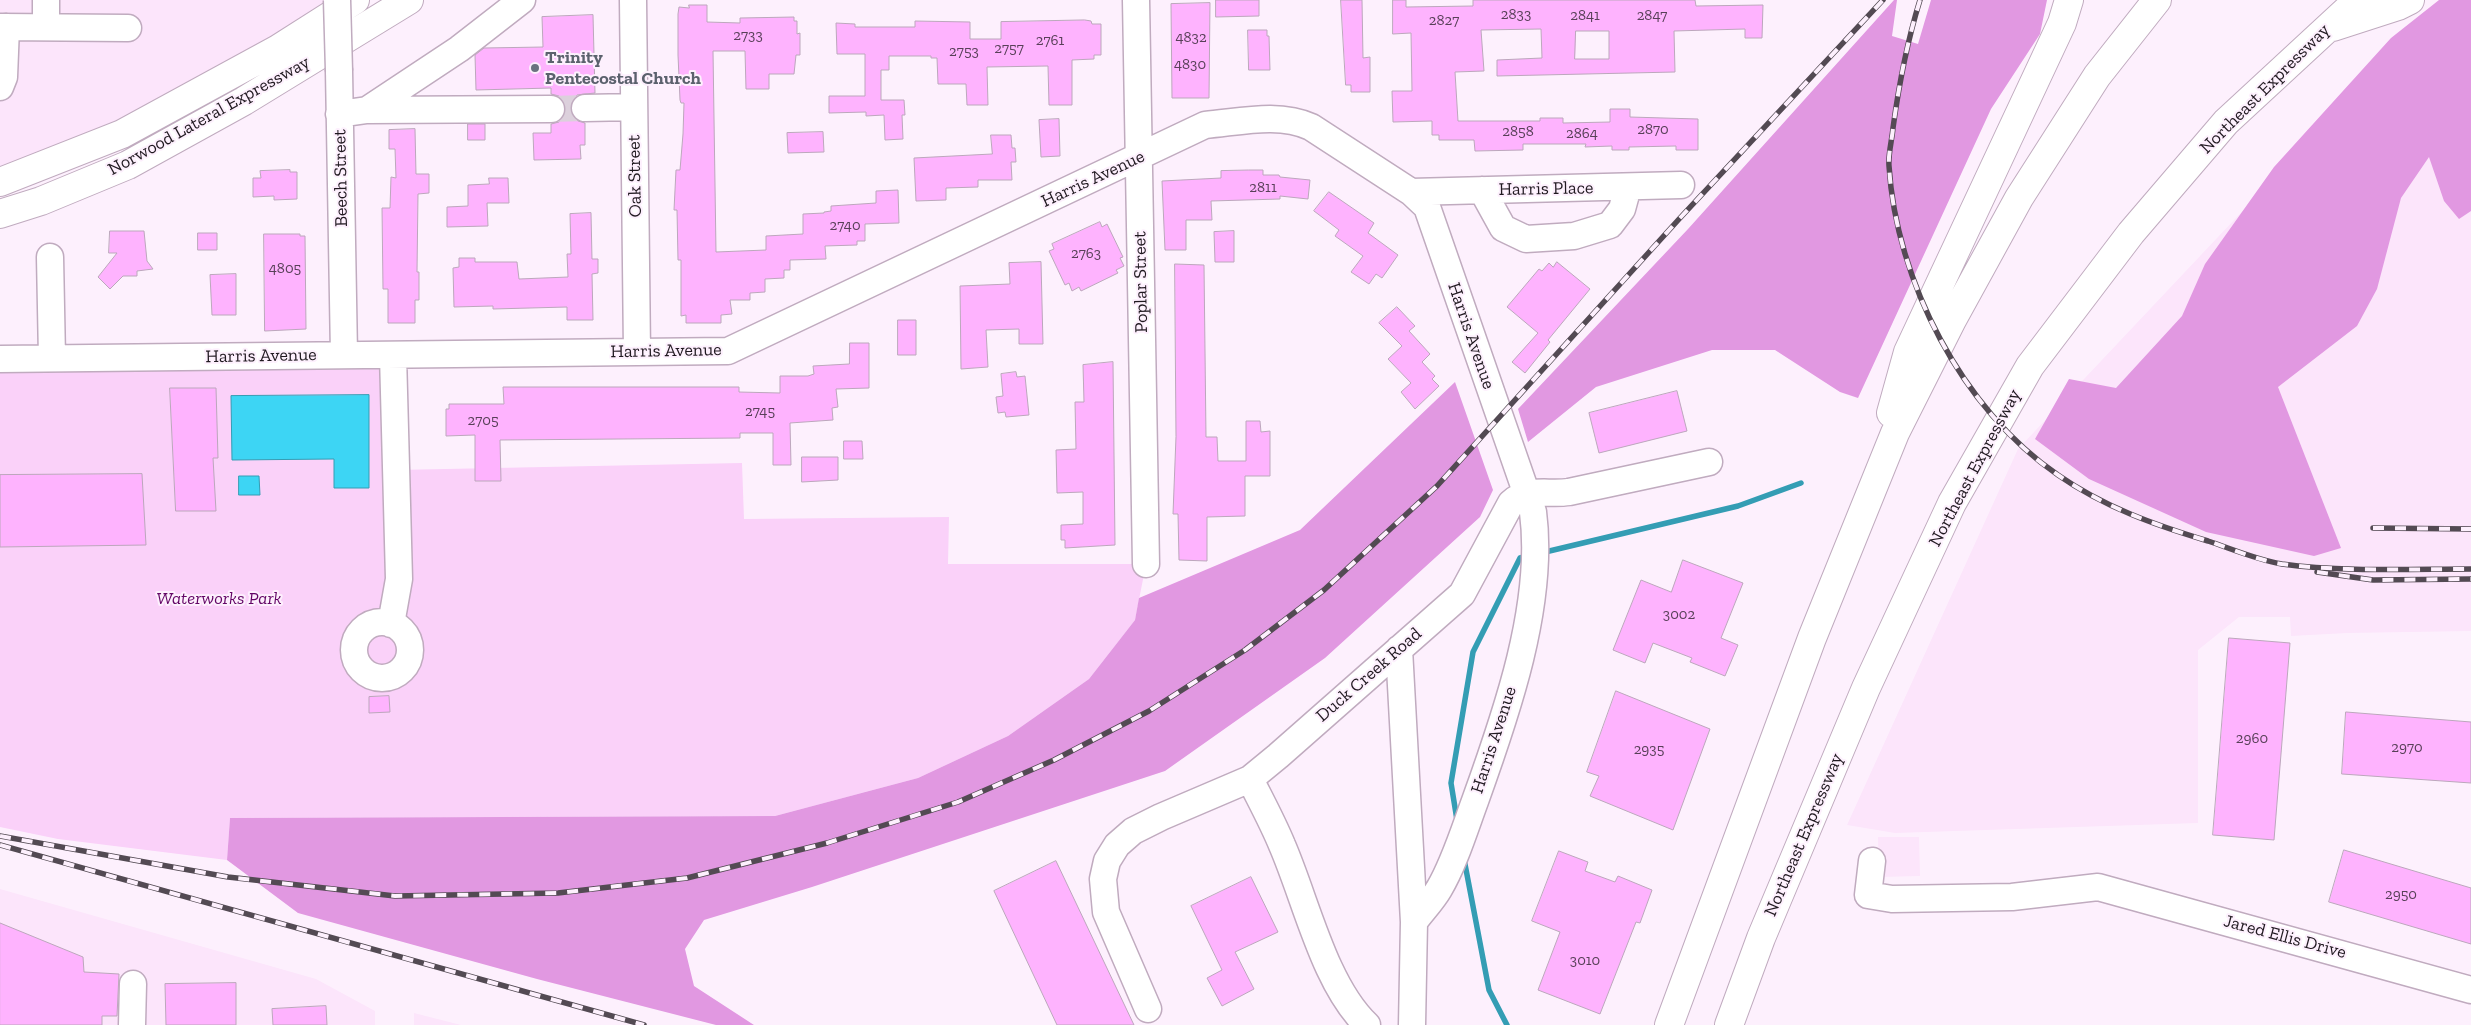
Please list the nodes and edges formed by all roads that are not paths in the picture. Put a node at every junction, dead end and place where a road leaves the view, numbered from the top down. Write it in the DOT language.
graph roads {
  1 [pos="46,0"];
  2 [pos="337,0"];
  3 [pos="355,0"];
  4 [pos="410,0"];
  5 [pos="522,0"];
  6 [pos="633,0"];
  7 [pos="1136,0"];
  8 [pos="2069,0"];
  9 [pos="2157,0"];
  10 [pos="2358,0"];
  11 [pos="2410,0"];
  12 [pos="3,27"];
  13 [pos="46,27"];
  14 [pos="128,28"];
  15 [pos="2324,30"];
  16 [pos="0,87"];
  17 [pos="634,107"];
  18 [pos="585,108"];
  19 [pos="551,109"];
  20 [pos="367,110"];
  21 [pos="339,114"];
  22 [pos="1139,158"];
  23 [pos="0,182"];
  24 [pos="1681,185"];
  25 [pos="1628,187"];
  26 [pos="1482,190"];
  27 [pos="1411,192"];
  28 [pos="0,214"];
  29 [pos="50,257"];
  30 [pos="637,352"];
  31 [pos="393,355"];
  32 [pos="344,356"];
  33 [pos="52,358"];
  34 [pos="0,359"];
  35 [pos="1709,462"];
  36 [pos="1525,493"];
  37 [pos="1867,501"];
  38 [pos="1146,564"];
  39 [pos="391,624"];
  40 [pos="1399,649"];
  41 [pos="1250,779"];
  42 [pos="1872,861"];
  43 [pos="1414,922"];
  44 [pos="133,984"];
  45 [pos="2471,990"];
  46 [pos="1148,1009"];
  47 [pos="132,1025"];
  48 [pos="1367,1025"];
  49 [pos="1412,1025"];
  50 [pos="1669,1025"];
  51 [pos="1729,1025"];
  1 -- 13 [label="street"];
  2 -- 21 [label="street, Beech Street, bridge"];
  3 -- 23 [label="highway, Norwood Lateral Expressway"];
  4 -- 28 [label="highway, Norwood Lateral Expressway"];
  5 -- 20 [label="street"];
  6 -- 17 [label="street, Oak Street"];
  7 -- 22 [label="street, Poplar Street"];
  8 -- 37 [label="highway"];
  9 -- 37 [label="highway"];
  10 -- 15 [label="highway, Northeast Expressway"];
  11 -- 15 [label="highway"];
  12 -- 13 [label="street"];
  12 -- 16 [label="street"];
  13 -- 14 [label="street"];
  15 -- 51 [label="highway, Northeast Expressway"];
  17 -- 18 [label="street"];
  17 -- 30 [label="street, Oak Street"];
  19 -- 20 [label="street"];
  20 -- 21 [label="street"];
  21 -- 32 [label="street, Beech Street"];
  22 -- 27 [label="street, Harris Avenue"];
  22 -- 30 [label="street, Harris Avenue"];
  22 -- 38 [label="street, Poplar Street"];
  24 -- 25 [label="street, Harris Place"];
  25 -- 26 [label="street, Harris Place"];
  25 -- 26 [label="street"];
  26 -- 27 [label="street, Harris Place"];
  27 -- 36 [label="street, Harris Avenue"];
  29 -- 33 [label="street"];
  30 -- 31 [label="street, Harris Avenue"];
  31 -- 32 [label="street, Harris Avenue"];
  31 -- 39 [label="street"];
  32 -- 33 [label="street, Harris Avenue"];
  33 -- 34 [label="street, Harris Avenue"];
  35 -- 36 [label="street"];
  36 -- 40 [label="street, Duck Creek Road"];
  36 -- 43 [label="street, Harris Avenue"];
  37 -- 50 [label="highway"];
  40 -- 41 [label="street, Duck Creek Road"];
  40 -- 43 [label="street"];
  41 -- 46 [label="street, Duck Creek Road"];
  41 -- 48 [label="street"];
  42 -- 45 [label="street, Jared Ellis Drive"];
  43 -- 49 [label="street"];
  44 -- 47 [label="street"];
}
